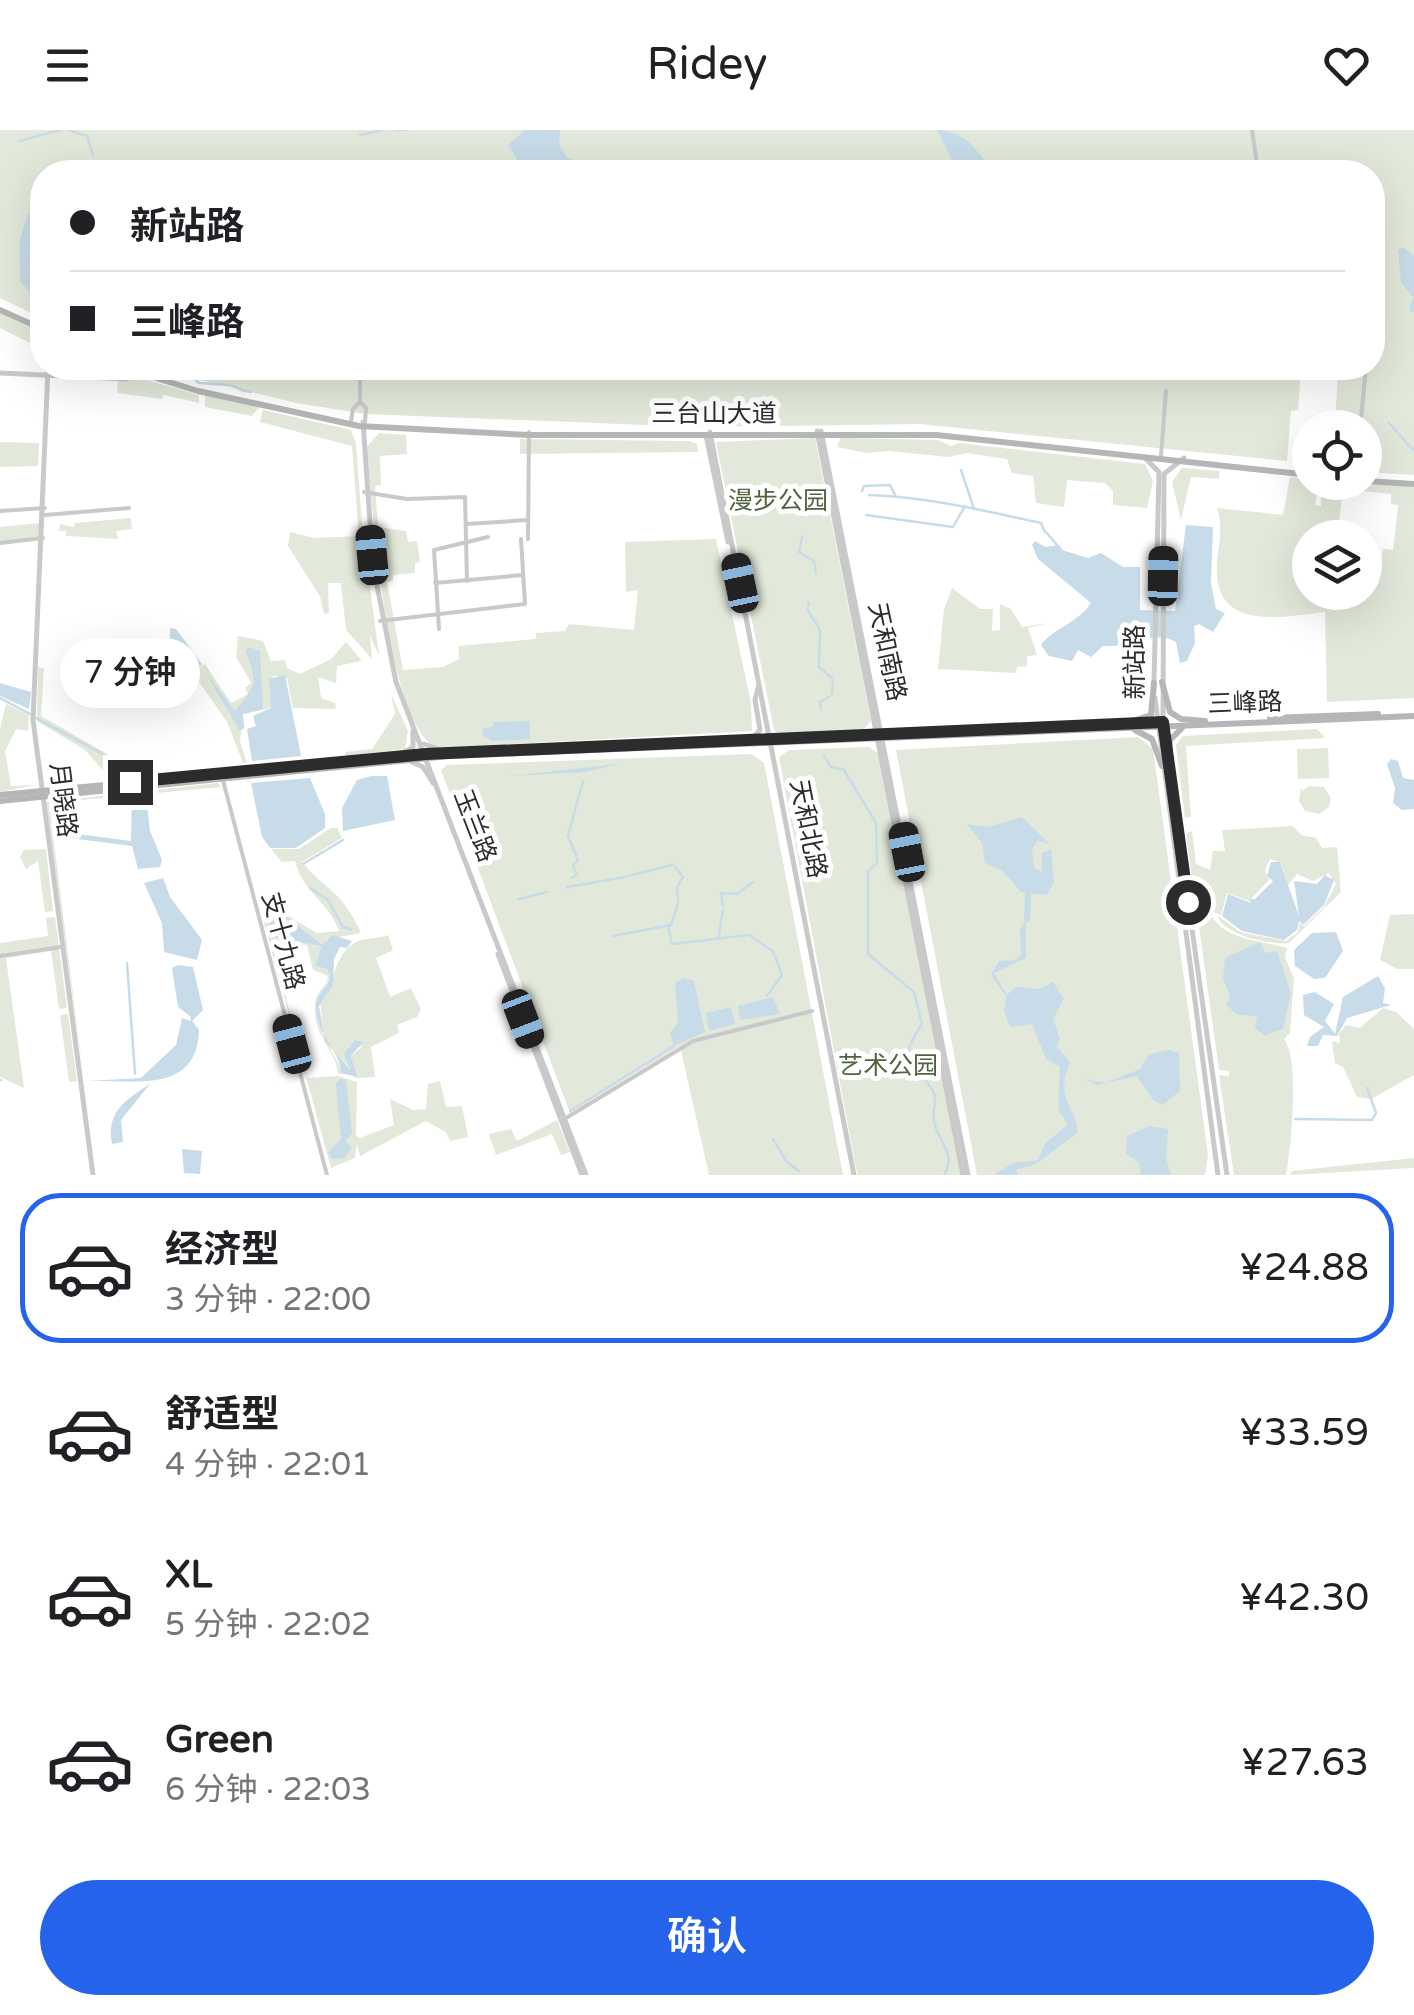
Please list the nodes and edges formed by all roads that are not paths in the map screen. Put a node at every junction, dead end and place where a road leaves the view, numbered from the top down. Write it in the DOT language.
graph roads {
  1 [pos="1252,130"];
  2 [pos="1256,160"];
  3 [pos="0,308"];
  4 [pos="30,321"];
  5 [pos="30,372"];
  6 [pos="0,373"];
  7 [pos="48,380"];
  8 [pos="178,380"];
  9 [pos="360,380"];
  10 [pos="1365,380"];
  11 [pos="1166,391"];
  12 [pos="360,402"];
  13 [pos="1362,410"];
  14 [pos="360,423"];
  15 [pos="820,432"];
  16 [pos="529,433"];
  17 [pos="708,434"];
  18 [pos="1141,456"];
  19 [pos="1161,456"];
  20 [pos="1181,459"];
  21 [pos="1292,472"];
  22 [pos="1382,480"];
  23 [pos="1414,483"];
  24 [pos="366,492"];
  25 [pos="130,508"];
  26 [pos="0,511"];
  27 [pos="45,511"];
  28 [pos="527,520"];
  29 [pos="467,524"];
  30 [pos="488,536"];
  31 [pos="44,538"];
  32 [pos="468,539"];
  33 [pos="0,543"];
  34 [pos="523,575"];
  35 [pos="467,580"];
  36 [pos="434,584"];
  37 [pos="437,612"];
  38 [pos="382,621"];
  39 [pos="438,629"];
  40 [pos="1158,682"];
  41 [pos="758,688"];
  42 [pos="1414,714"];
  43 [pos="1207,723"];
  44 [pos="1160,724"];
  45 [pos="1119,726"];
  46 [pos="414,731"];
  47 [pos="880,736"];
  48 [pos="751,740"];
  49 [pos="770,741"];
  50 [pos="449,755"];
  51 [pos="425,756"];
  52 [pos="396,758"];
  53 [pos="1165,766"];
  54 [pos="222,775"];
  55 [pos="435,783"];
  56 [pos="42,794"];
  57 [pos="0,798"];
  58 [pos="61,947"];
  59 [pos="0,956"];
  60 [pos="812,1010"];
  61 [pos="564,1120"];
  62 [pos="93,1175"];
  63 [pos="327,1175"];
  64 [pos="584,1175"];
  65 [pos="852,1175"];
  66 [pos="966,1175"];
  67 [pos="1217,1175"];
  68 [pos="1227,1175"];
  1 -- 2 [label="street"];
  3 -- 4 [label="main road"];
  5 -- 6 [label="street"];
  7 -- 27 [label="street, 月晓路"];
  8 -- 14 [label="main road, 三台山大道"];
  9 -- 12 [label="street, 玉兰路"];
  10 -- 13 [label="street"];
  11 -- 19 [label="street"];
  12 -- 14 [label="street, 玉兰路"];
  12 -- 14 [label="street, 玉兰路"];
  14 -- 16 [label="main road, 三台山大道"];
  14 -- 24 [label="street, 玉兰路"];
  15 -- 17 [label="main road, 三台山大道"];
  15 -- 18 [label="main road, 三台山大道"];
  15 -- 47 [label="street, 天和南路"];
  16 -- 17 [label="main road, 三台山大道"];
  16 -- 28 [label="street"];
  17 -- 41 [label="street, 天和北路"];
  17 -- 49 [label="street, 天和北路"];
  18 -- 19 [label="main road, 三台山大道"];
  18 -- 20 [label="main road, 三台山大道"];
  18 -- 40 [label="street, 新站路"];
  19 -- 20 [label="main road, 三台山大道"];
  20 -- 21 [label="main road, 三台山大道"];
  20 -- 40 [label="street, 新站路"];
  22 -- 23 [label="main road"];
  24 -- 29 [label="street"];
  24 -- 38 [label="street, 玉兰路"];
  25 -- 27 [label="street"];
  26 -- 27 [label="street"];
  27 -- 31 [label="street, 月晓路"];
  28 -- 29 [label="street"];
  28 -- 34 [label="street"];
  29 -- 32 [label="street"];
  30 -- 32 [label="street"];
  31 -- 33 [label="street"];
  31 -- 56 [label="street, 月晓路"];
  32 -- 35 [label="street"];
  32 -- 36 [label="street"];
  34 -- 35 [label="street"];
  34 -- 37 [label="street"];
  35 -- 36 [label="street"];
  36 -- 37 [label="street"];
  37 -- 38 [label="street"];
  37 -- 39 [label="street"];
  38 -- 46 [label="street, 玉兰路"];
  40 -- 43 [label="main road"];
  40 -- 44 [label="street, 新站路"];
  40 -- 45 [label="main road"];
  41 -- 48 [label="street"];
  41 -- 49 [label="street, 天和北路"];
  42 -- 43 [label="main road, 三峰路"];
  43 -- 44 [label="main road, 三峰路"];
  43 -- 53 [label="main road"];
  44 -- 45 [label="main road, 三峰路"];
  44 -- 53 [label="street, 新站路"];
  45 -- 47 [label="main road, 三峰路"];
  45 -- 53 [label="main road"];
  46 -- 50 [label="street"];
  46 -- 51 [label="street, 玉兰路"];
  46 -- 52 [label="street"];
  47 -- 49 [label="main road, 三峰路"];
  47 -- 66 [label="street, 天和南路"];
  48 -- 49 [label="main road, 三峰路"];
  48 -- 50 [label="main road, 三峰路"];
  49 -- 50 [label="main road, 三峰路"];
  49 -- 65 [label="street, 天和北路"];
  50 -- 51 [label="main road, 三峰路"];
  50 -- 55 [label="street"];
  51 -- 52 [label="main road, 三峰路"];
  51 -- 55 [label="street, 玉兰路"];
  52 -- 54 [label="main road, 三峰路"];
  52 -- 55 [label="street"];
  53 -- 67 [label="street, 新站路"];
  53 -- 68 [label="street, 新站路"];
  54 -- 56 [label="main road, 三峰路"];
  54 -- 63 [label="street, 支十九路"];
  55 -- 61 [label="street, 玉兰路"];
  56 -- 57 [label="main road, 三峰路"];
  56 -- 58 [label="street, 月晓路"];
  58 -- 59 [label="street"];
  58 -- 62 [label="street, 月晓路"];
  60 -- 61 [label="street"];
  61 -- 64 [label="street, 玉兰路"];
}
